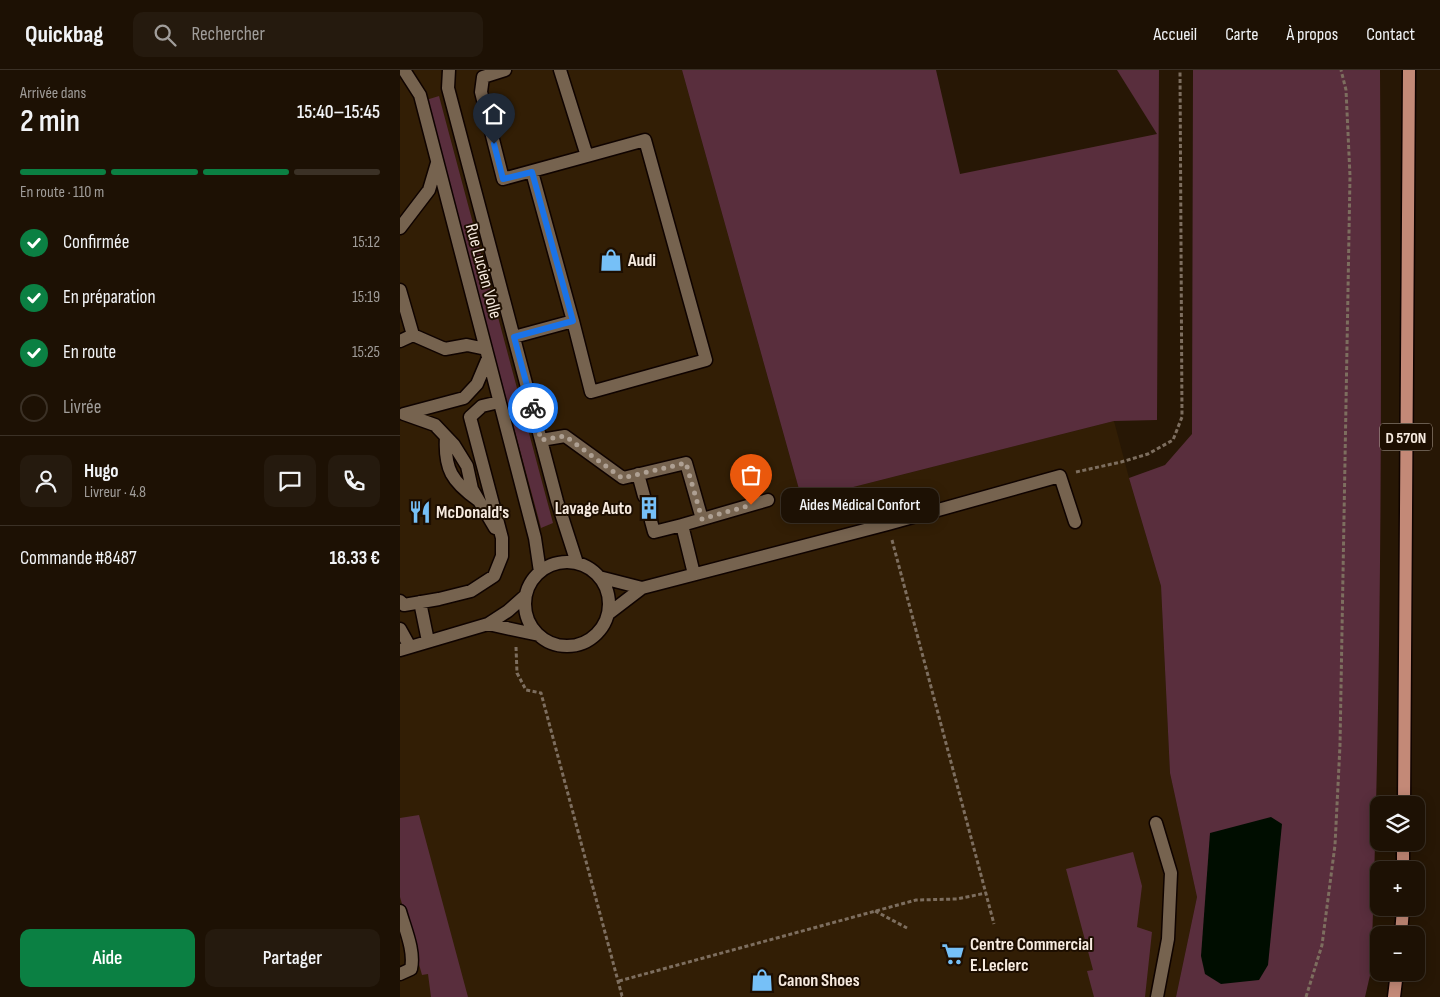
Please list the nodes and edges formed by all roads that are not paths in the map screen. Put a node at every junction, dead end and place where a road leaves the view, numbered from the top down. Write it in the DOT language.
graph roads {
  1 [pos="404,70"];
  2 [pos="449,70"];
  3 [pos="504,70"];
  4 [pos="560,70"];
  5 [pos="1409,70"];
  6 [pos="586,156"];
  7 [pos="437,163"];
  8 [pos="532,172"];
  9 [pos="406,211"];
  10 [pos="400,228"];
  11 [pos="400,290"];
  12 [pos="573,321"];
  13 [pos="413,335"];
  14 [pos="514,337"];
  15 [pos="400,341"];
  16 [pos="487,353"];
  17 [pos="499,402"];
  18 [pos="402,414"];
  19 [pos="446,437"];
  20 [pos="541,440"];
  21 [pos="638,474"];
  22 [pos="644,496"];
  23 [pos="768,500"];
  24 [pos="480,502"];
  25 [pos="702,519"];
  26 [pos="652,521"];
  27 [pos="1075,522"];
  28 [pos="682,525"];
  29 [pos="502,538"];
  30 [pos="577,563"];
  31 [pos="540,572"];
  32 [pos="694,574"];
  33 [pos="599,577"];
  34 [pos="642,588"];
  35 [pos="526,595"];
  36 [pos="400,601"];
  37 [pos="420,602"];
  38 [pos="608,614"];
  39 [pos="488,624"];
  40 [pos="400,629"];
  41 [pos="539,636"];
  42 [pos="428,642"];
  43 [pos="405,648"];
  44 [pos="1404,796"];
  45 [pos="1156,823"];
  46 [pos="400,911"];
  47 [pos="400,974"];
  48 [pos="1396,981"];
  49 [pos="1157,997"];
  50 [pos="1394,997"];
  1 -- 7 [label="street, Rue Lucien Volle"];
  2 -- 14 [label="street"];
  3 -- 8 [label="street"];
  4 -- 6 [label="street"];
  5 -- 44 [label="main road, D 570N"];
  6 -- 8 [label="street"];
  6 -- 12 [label="street"];
  7 -- 9 [label="street"];
  7 -- 16 [label="street, Rue Lucien Volle"];
  8 -- 12 [label="street"];
  9 -- 10 [label="street"];
  11 -- 13 [label="street"];
  12 -- 14 [label="street"];
  13 -- 15 [label="street"];
  13 -- 16 [label="street"];
  14 -- 20 [label="street"];
  16 -- 17 [label="street, Rue Lucien Volle"];
  16 -- 18 [label="street"];
  17 -- 29 [label="street"];
  17 -- 31 [label="street, Rue Lucien Volle"];
  18 -- 19 [label="street"];
  19 -- 24 [label="street"];
  19 -- 24 [label="street"];
  20 -- 21 [label="street"];
  20 -- 30 [label="street"];
  21 -- 22 [label="street"];
  21 -- 25 [label="street"];
  23 -- 25 [label="street"];
  24 -- 29 [label="street"];
  25 -- 28 [label="street"];
  26 -- 28 [label="street"];
  27 -- 32 [label="street"];
  28 -- 32 [label="street"];
  29 -- 37 [label="street"];
  30 -- 31 [label="street"];
  30 -- 33 [label="street"];
  31 -- 35 [label="street"];
  32 -- 34 [label="street"];
  33 -- 34 [label="street"];
  33 -- 38 [label="street"];
  34 -- 38 [label="street"];
  35 -- 39 [label="street"];
  35 -- 41 [label="street"];
  36 -- 37 [label="street"];
  37 -- 42 [label="street"];
  38 -- 41 [label="street"];
  39 -- 41 [label="street"];
  39 -- 42 [label="street"];
  40 -- 43 [label="street"];
  42 -- 43 [label="street"];
  45 -- 49 [label="street"];
  46 -- 47 [label="street"];
  48 -- 50 [label="main road"];
}
